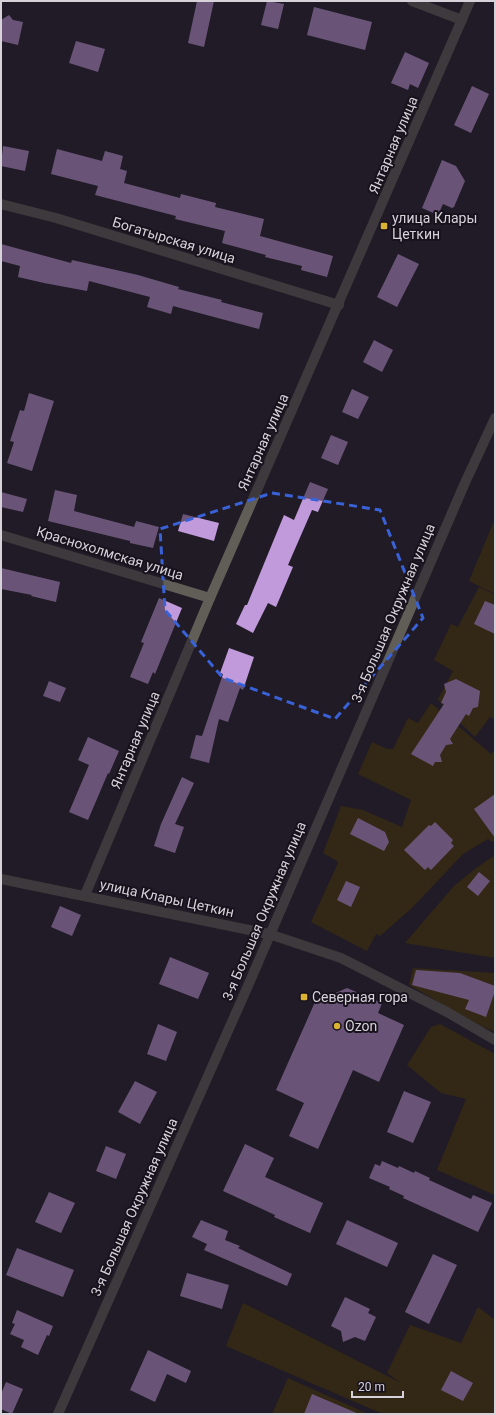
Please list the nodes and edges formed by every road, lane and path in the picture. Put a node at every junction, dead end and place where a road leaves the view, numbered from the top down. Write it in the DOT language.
graph roads {
  1 [pos="412,1"];
  2 [pos="470,1"];
  3 [pos="462,20"];
  4 [pos="1,204"];
  5 [pos="339,305"];
  6 [pos="495,418"];
  7 [pos="1,535"];
  8 [pos="210,598"];
  9 [pos="1,879"];
  10 [pos="84,895"];
  11 [pos="270,934"];
  12 [pos="495,1040"];
  13 [pos="58,1414"];
  1 -- 3 [label="street"];
  2 -- 3 [label="street, Янтарная улица"];
  3 -- 5 [label="street, Янтарная улица"];
  4 -- 5 [label="street, Богатырская улица"];
  5 -- 8 [label="street, Янтарная улица"];
  6 -- 11 [label="street, 3-я Большая Окружная улица"];
  7 -- 8 [label="street, Краснохолмская улица"];
  8 -- 10 [label="street, Янтарная улица"];
  9 -- 10 [label="street, улица Клары Цеткин"];
  10 -- 11 [label="street, улица Клары Цеткин"];
  11 -- 12 [label="street, улица Клары Цеткин"];
  11 -- 13 [label="street, 3-я Большая Окружная улица"];
}
